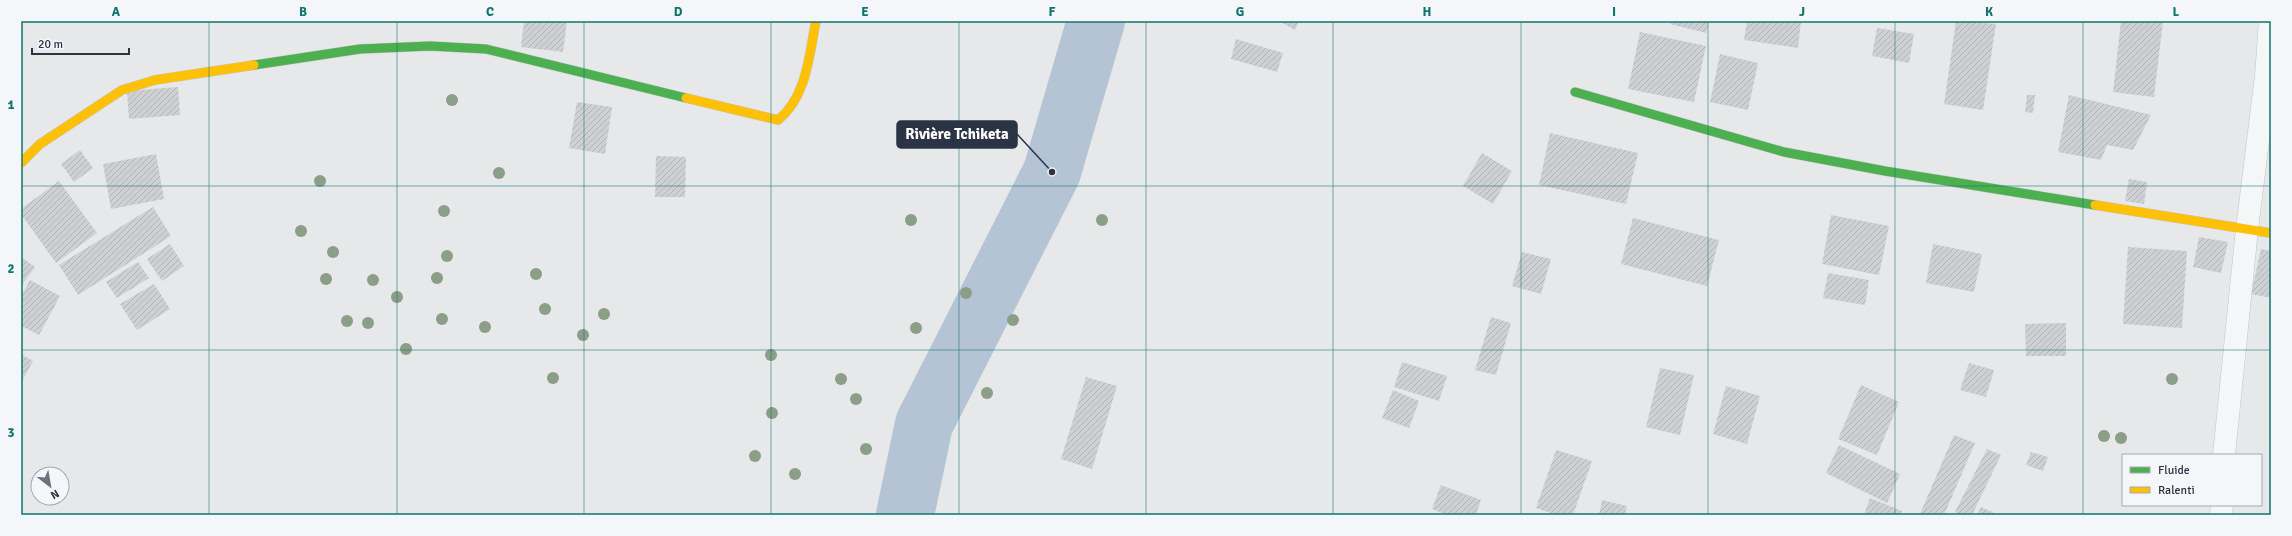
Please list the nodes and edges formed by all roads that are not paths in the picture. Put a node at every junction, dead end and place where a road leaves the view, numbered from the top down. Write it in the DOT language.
graph roads {
  1 [pos="816,21"];
  2 [pos="2270,21"];
  3 [pos="2269,75"];
  4 [pos="1575,92"];
  5 [pos="21,163"];
  6 [pos="2247,229"];
  7 [pos="2271,233"];
  8 [pos="2224,454"];
  1 -- 5 [label="street"];
  2 -- 3 [label="street"];
  3 -- 6 [label="street"];
  4 -- 6 [label="street"];
  6 -- 7 [label="street"];
  6 -- 8 [label="street"];
}
